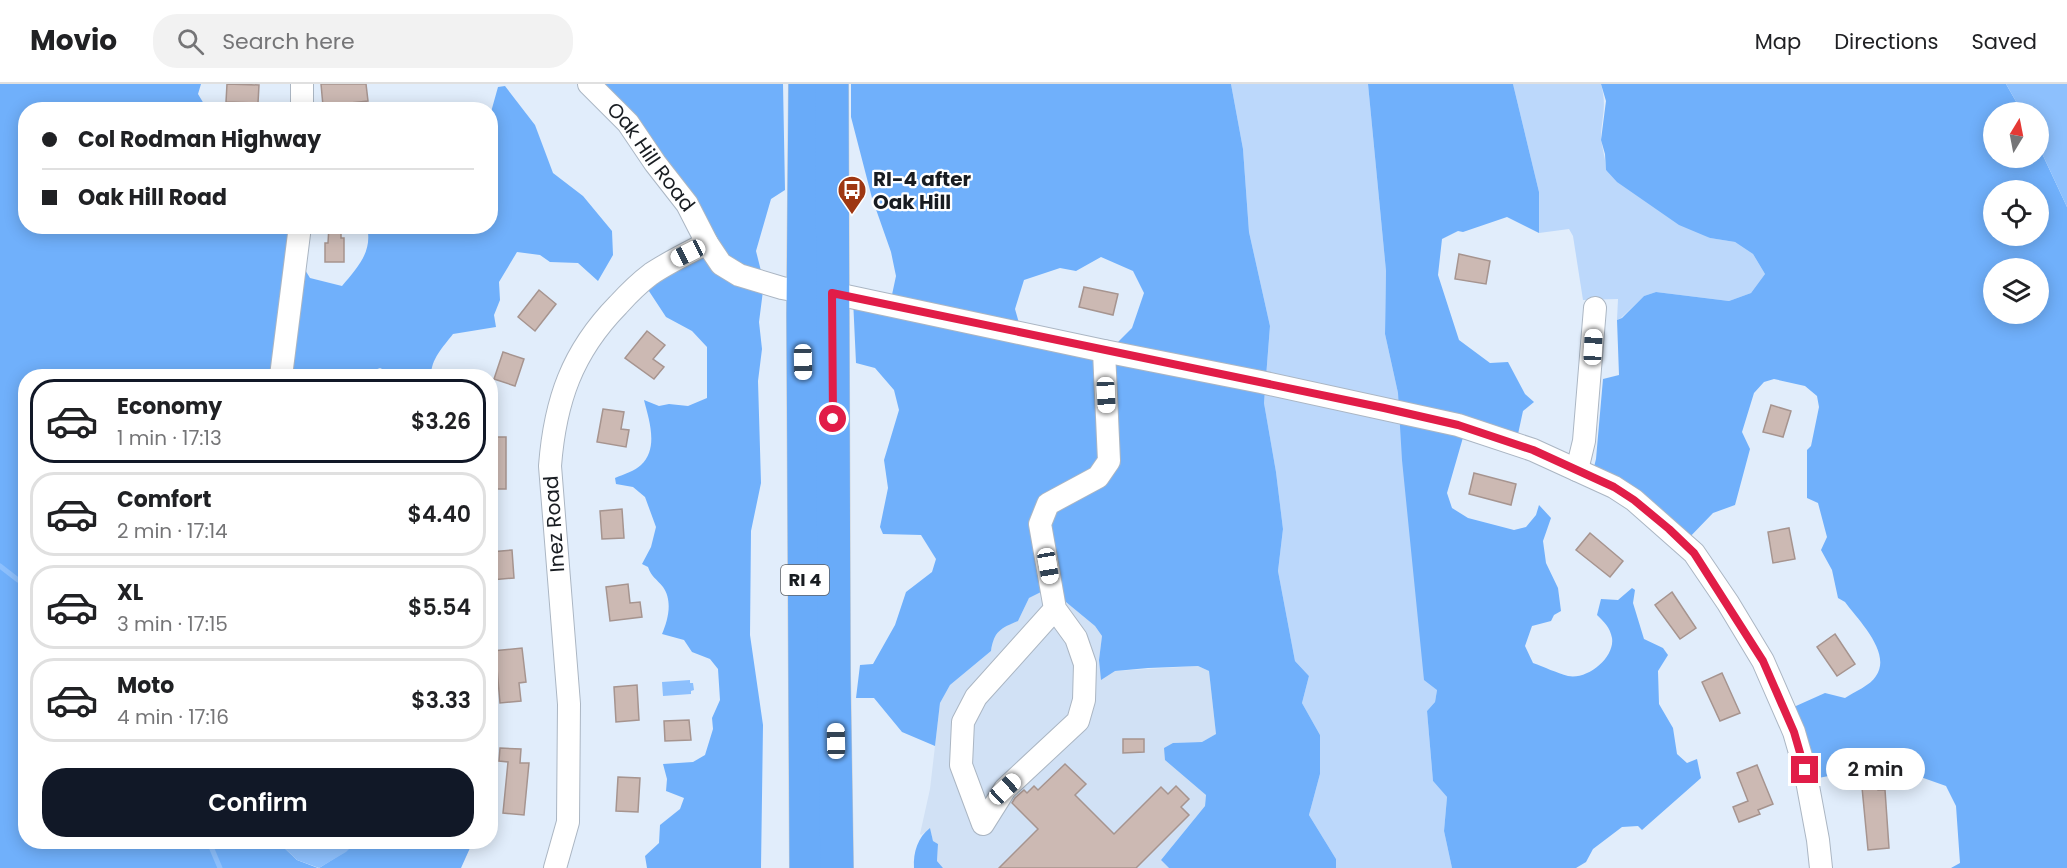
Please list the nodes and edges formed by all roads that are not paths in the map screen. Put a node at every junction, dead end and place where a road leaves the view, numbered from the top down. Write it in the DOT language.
graph roads {
  1 [pos="302,84"];
  2 [pos="589,84"];
  3 [pos="805,84"];
  4 [pos="832,84"];
  5 [pos="302,102"];
  6 [pos="299,234"];
  7 [pos="707,243"];
  8 [pos="818,293"];
  9 [pos="1595,308"];
  10 [pos="1104,351"];
  11 [pos="282,369"];
  12 [pos="1577,470"];
  13 [pos="1055,609"];
  14 [pos="555,868"];
  15 [pos="806,868"];
  16 [pos="837,868"];
  17 [pos="1821,868"];
  1 -- 5 [label="street"];
  2 -- 7 [label="street, Oak Hill Road"];
  3 -- 8 [label="highway, RI 4"];
  4 -- 8 [label="highway, RI 4"];
  6 -- 11 [label="street"];
  7 -- 8 [label="street, Oak Hill Road"];
  7 -- 14 [label="street, Inez Road"];
  8 -- 10 [label="street, Oak Hill Road"];
  8 -- 15 [label="highway, RI 4"];
  8 -- 16 [label="highway, RI 4"];
  9 -- 12 [label="street"];
  10 -- 12 [label="street, Oak Hill Road"];
  10 -- 13 [label="street"];
  12 -- 17 [label="street, Oak Hill Road"];
  13 -- 13 [label="street"];
}
